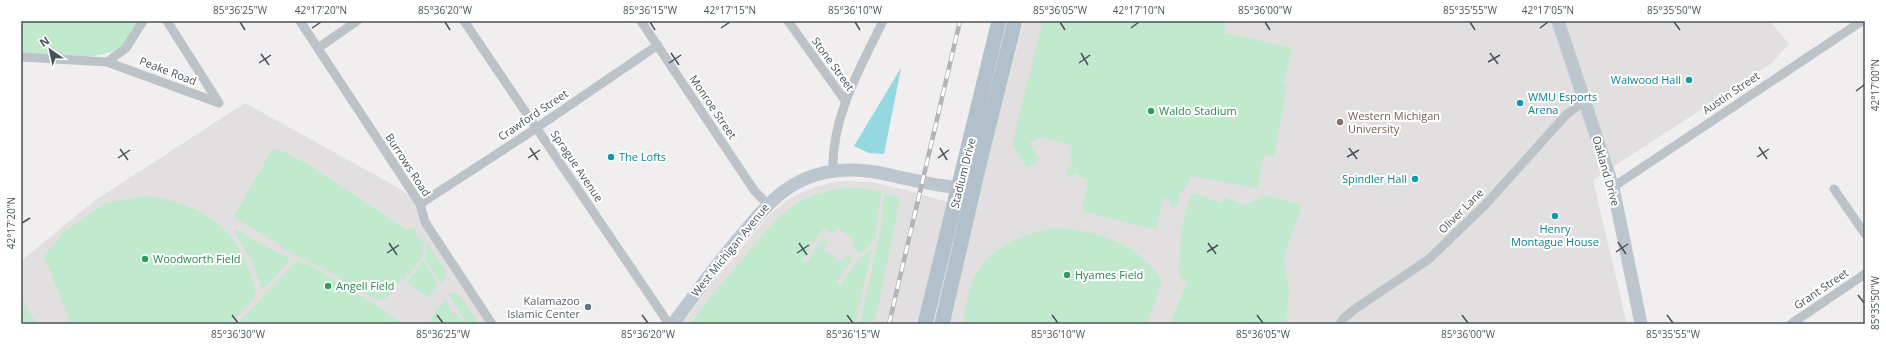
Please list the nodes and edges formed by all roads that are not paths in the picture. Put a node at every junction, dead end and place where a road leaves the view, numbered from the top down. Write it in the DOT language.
graph roads {
  1 [pos="143,21"];
  2 [pos="167,21"];
  3 [pos="300,21"];
  4 [pos="357,21"];
  5 [pos="464,21"];
  6 [pos="641,21"];
  7 [pos="788,21"];
  8 [pos="883,21"];
  9 [pos="999,21"];
  10 [pos="1015,21"];
  11 [pos="1558,21"];
  12 [pos="1862,21"];
  13 [pos="658,45"];
  14 [pos="318,48"];
  15 [pos="21,56"];
  16 [pos="107,62"];
  17 [pos="1585,100"];
  18 [pos="846,102"];
  19 [pos="536,128"];
  20 [pos="833,171"];
  21 [pos="1613,187"];
  22 [pos="959,188"];
  23 [pos="1834,189"];
  24 [pos="420,204"];
  25 [pos="767,204"];
  26 [pos="1865,234"];
  27 [pos="1865,274"];
  28 [pos="492,324"];
  29 [pos="669,324"];
  30 [pos="673,324"];
  31 [pos="925,324"];
  32 [pos="942,324"];
  33 [pos="1340,324"];
  34 [pos="1641,324"];
  35 [pos="1791,324"];
  1 -- 16 [label="street"];
  2 -- 16 [label="street, Peake Road"];
  3 -- 14 [label="street, Burrows Road"];
  4 -- 14 [label="street"];
  5 -- 19 [label="street, Sprague Avenue"];
  6 -- 13 [label="street, Monroe Street"];
  7 -- 18 [label="street, Stone Street"];
  8 -- 18 [label="street"];
  9 -- 22 [label="main road, Stadium Drive"];
  10 -- 32 [label="main road, Stadium Drive"];
  11 -- 17 [label="street, Oakland Drive"];
  12 -- 21 [label="street, Austin Street"];
  13 -- 19 [label="street, Crawford Street"];
  13 -- 25 [label="street, Monroe Street"];
  14 -- 24 [label="street, Burrows Road"];
  15 -- 16 [label="street, Peake Road"];
  17 -- 21 [label="street, Oakland Drive"];
  17 -- 33 [label="street, Oliver Lane"];
  18 -- 20 [label="street"];
  19 -- 24 [label="street, Crawford Street"];
  19 -- 29 [label="street, Sprague Avenue"];
  20 -- 22 [label="street, West Michigan Avenue"];
  20 -- 25 [label="street, West Michigan Avenue"];
  21 -- 34 [label="street, Oakland Drive"];
  22 -- 31 [label="main road, Stadium Drive"];
  23 -- 26 [label="street"];
  24 -- 28 [label="street, Burrows Road"];
  25 -- 30 [label="street, West Michigan Avenue"];
  27 -- 35 [label="street, Grant Street"];
}
